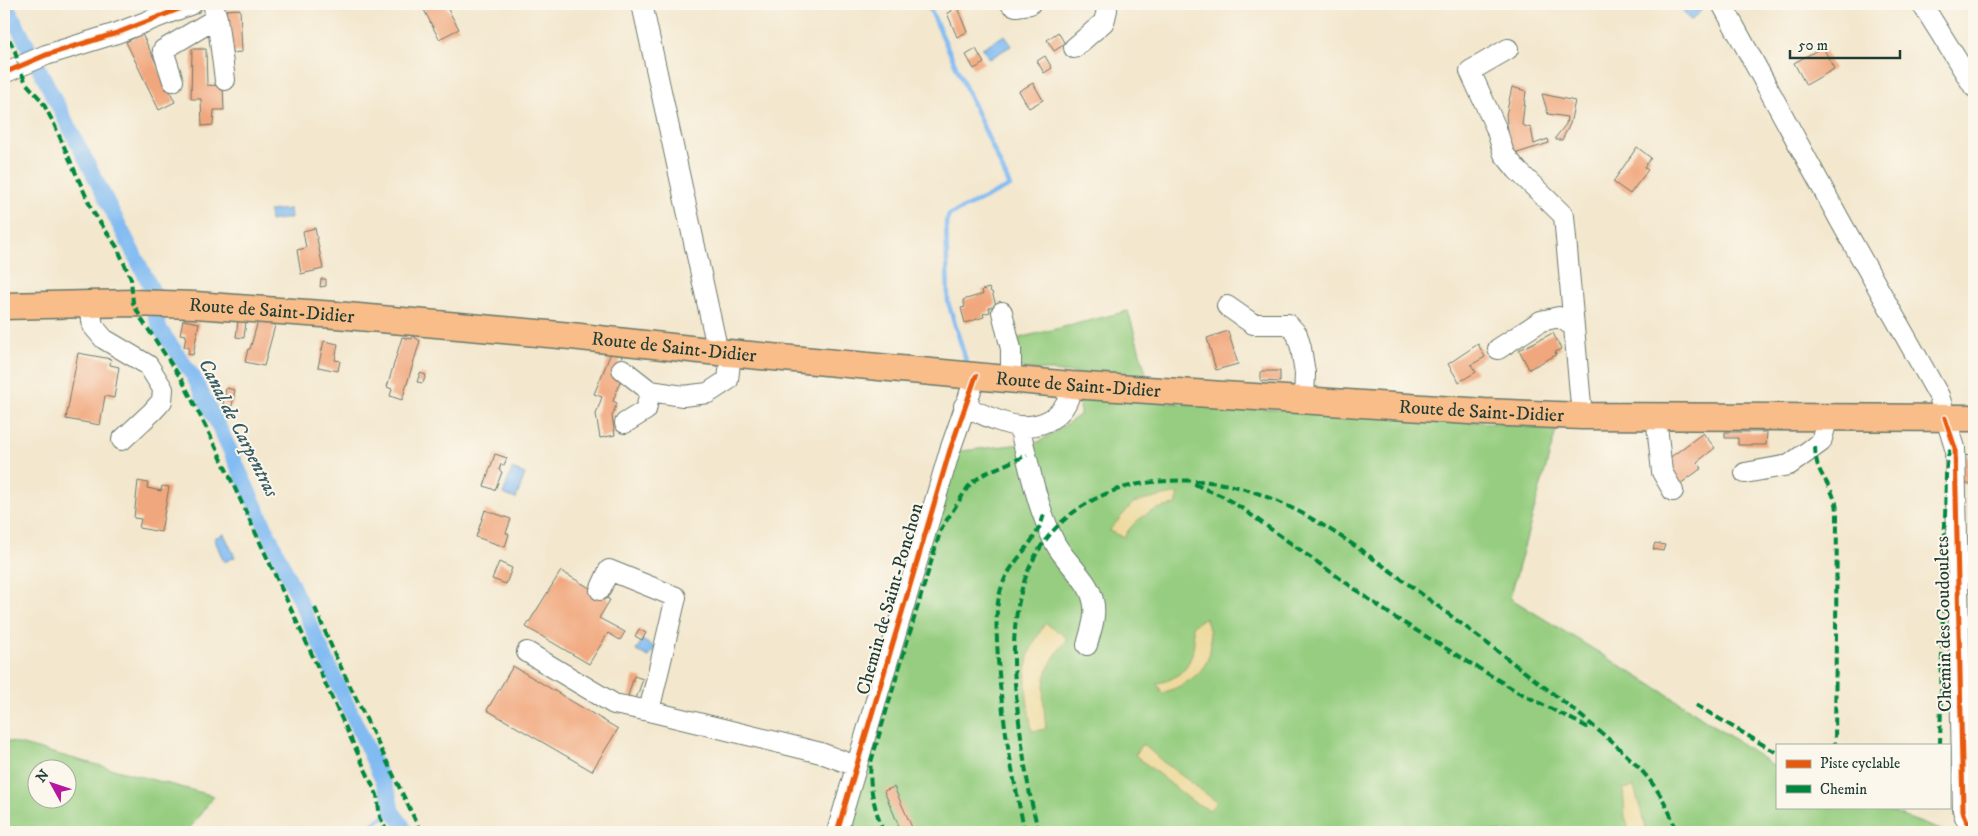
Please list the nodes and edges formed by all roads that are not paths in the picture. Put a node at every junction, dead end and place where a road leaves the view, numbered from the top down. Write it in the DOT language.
graph roads {
  1 [pos="192,4"];
  2 [pos="642,4"];
  3 [pos="1011,4"];
  4 [pos="1030,4"];
  5 [pos="1104,4"];
  6 [pos="1722,4"];
  7 [pos="1922,4"];
  8 [pos="215,11"];
  9 [pos="1074,48"];
  10 [pos="1508,49"];
  11 [pos="1966,64"];
  12 [pos="4,73"];
  13 [pos="225,80"];
  14 [pos="173,81"];
  15 [pos="1974,87"];
  16 [pos="90,304"];
  17 [pos="4,306"];
  18 [pos="1227,306"];
  19 [pos="1002,312"];
  20 [pos="1573,326"];
  21 [pos="1498,349"];
  22 [pos="725,353"];
  23 [pos="622,369"];
  24 [pos="976,376"];
  25 [pos="1011,379"];
  26 [pos="1072,385"];
  27 [pos="650,391"];
  28 [pos="1304,402"];
  29 [pos="964,406"];
  30 [pos="1582,416"];
  31 [pos="1656,416"];
  32 [pos="1828,417"];
  33 [pos="1944,418"];
  34 [pos="1974,418"];
  35 [pos="625,423"];
  36 [pos="1019,426"];
  37 [pos="122,440"];
  38 [pos="1745,472"];
  39 [pos="1673,491"];
  40 [pos="600,590"];
  41 [pos="1087,645"];
  42 [pos="527,652"];
  43 [pos="649,711"];
  44 [pos="856,766"];
  45 [pos="1974,825"];
  46 [pos="837,832"];
  1 -- 12 [label="street"];
  2 -- 22 [label="street"];
  3 -- 4 [label="street"];
  5 -- 9 [label="street"];
  6 -- 33 [label="street, Chemin des Coudoulets"];
  7 -- 11 [label="street"];
  8 -- 13 [label="street"];
  8 -- 14 [label="street"];
  10 -- 20 [label="street"];
  11 -- 15 [label="street"];
  16 -- 17 [label="main road, Route de Saint-Didier"];
  16 -- 22 [label="main road, Route de Saint-Didier"];
  16 -- 37 [label="street"];
  18 -- 28 [label="street"];
  19 -- 25 [label="street"];
  20 -- 21 [label="street"];
  20 -- 30 [label="street"];
  22 -- 24 [label="main road, Route de Saint-Didier"];
  22 -- 27 [label="street"];
  23 -- 27 [label="street"];
  24 -- 25 [label="main road, Route de Saint-Didier"];
  24 -- 29 [label="street, Chemin de Saint-Ponchon"];
  25 -- 26 [label="main road, Route de Saint-Didier"];
  26 -- 28 [label="main road, Route de Saint-Didier"];
  26 -- 36 [label="street"];
  27 -- 35 [label="street"];
  28 -- 30 [label="main road, Route de Saint-Didier"];
  29 -- 36 [label="street"];
  29 -- 44 [label="street, Chemin de Saint-Ponchon"];
  30 -- 31 [label="main road, Route de Saint-Didier"];
  31 -- 32 [label="main road, Route de Saint-Didier"];
  31 -- 39 [label="street"];
  32 -- 33 [label="main road, Route de Saint-Didier"];
  32 -- 38 [label="street"];
  33 -- 34 [label="main road, Route de Saint-Didier"];
  33 -- 45 [label="street, Chemin des Coudoulets"];
  36 -- 41 [label="street"];
  40 -- 43 [label="street"];
  42 -- 43 [label="street"];
  43 -- 44 [label="street"];
  44 -- 46 [label="street, Chemin de Saint-Ponchon"];
}
